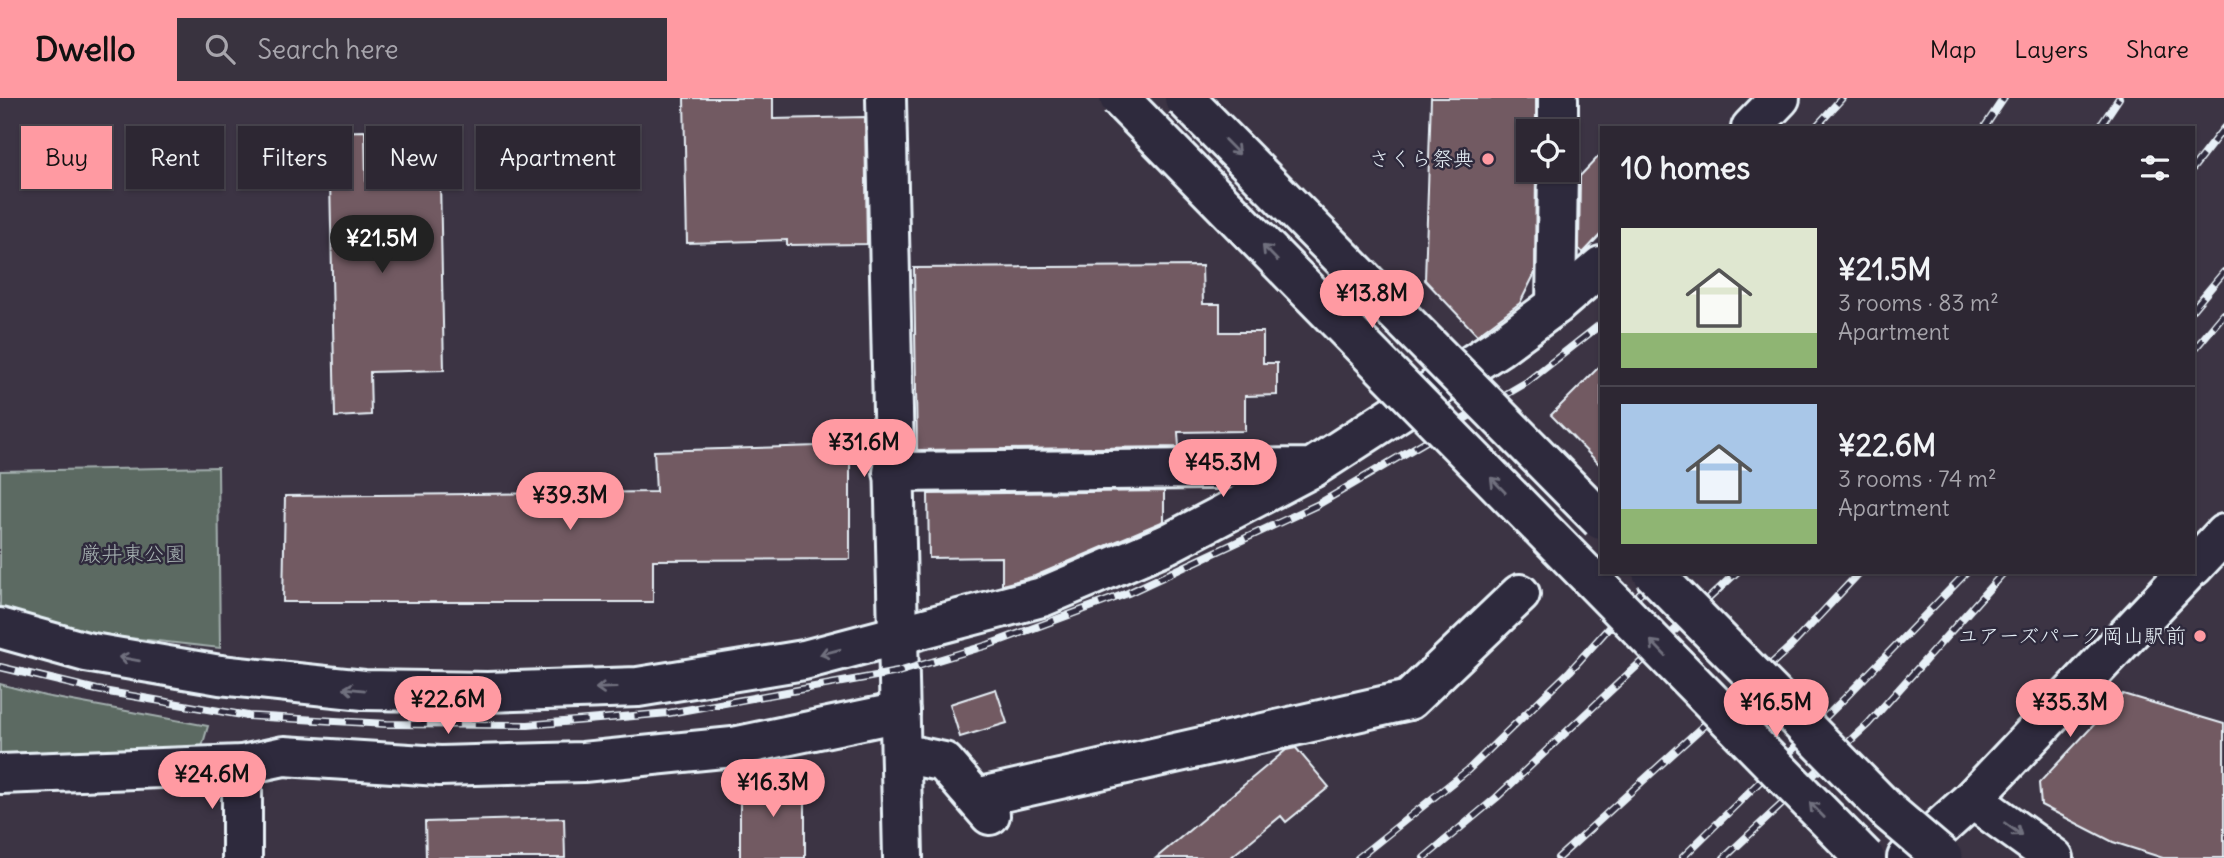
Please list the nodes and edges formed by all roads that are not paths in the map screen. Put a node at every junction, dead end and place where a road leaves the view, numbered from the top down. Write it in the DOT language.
graph roads {
  1 [pos="886,98"];
  2 [pos="1119,98"];
  3 [pos="1184,98"];
  4 [pos="1558,98"];
  5 [pos="1780,98"];
  6 [pos="1558,119"];
  7 [pos="1753,126"];
  8 [pos="1558,182"];
  9 [pos="1600,267"];
  10 [pos="1556,306"];
  11 [pos="1312,468"];
  12 [pos="893,472"];
  13 [pos="1600,519"];
  14 [pos="2224,534"];
  15 [pos="2195,564"];
  16 [pos="1654,574"];
  17 [pos="2185,574"];
  18 [pos="1520,594"];
  19 [pos="0,628"];
  20 [pos="896,634"];
  21 [pos="900,712"];
  22 [pos="901,753"];
  23 [pos="242,765"];
  24 [pos="0,774"];
  25 [pos="1972,799"];
  26 [pos="242,858"];
  27 [pos="902,858"];
  28 [pos="1865,858"];
  29 [pos="1907,858"];
  30 [pos="1943,858"];
  31 [pos="2054,858"];
  1 -- 12 [label="street"];
  28 -- 2 [label="street, one-way, bridge"];
  3 -- 13 [label="street, one-way, bridge"];
  4 -- 6 [label="street"];
  5 -- 7 [label="street"];
  8 -- 10 [label="street"];
  9 -- 10 [label="street"];
  10 -- 11 [label="street"];
  11 -- 12 [label="street"];
  11 -- 20 [label="street"];
  12 -- 20 [label="street"];
  14 -- 15 [label="street"];
  16 -- 30 [label="street, bridge"];
  17 -- 25 [label="street"];
  18 -- 22 [label="street"];
  20 -- 19 [label="street, one-way"];
  20 -- 21 [label="street"];
  21 -- 22 [label="street"];
  21 -- 23 [label="street"];
  22 -- 27 [label="street"];
  23 -- 24 [label="street"];
  23 -- 26 [label="street"];
  25 -- 29 [label="street"];
  25 -- 31 [label="street, one-way"];
}
